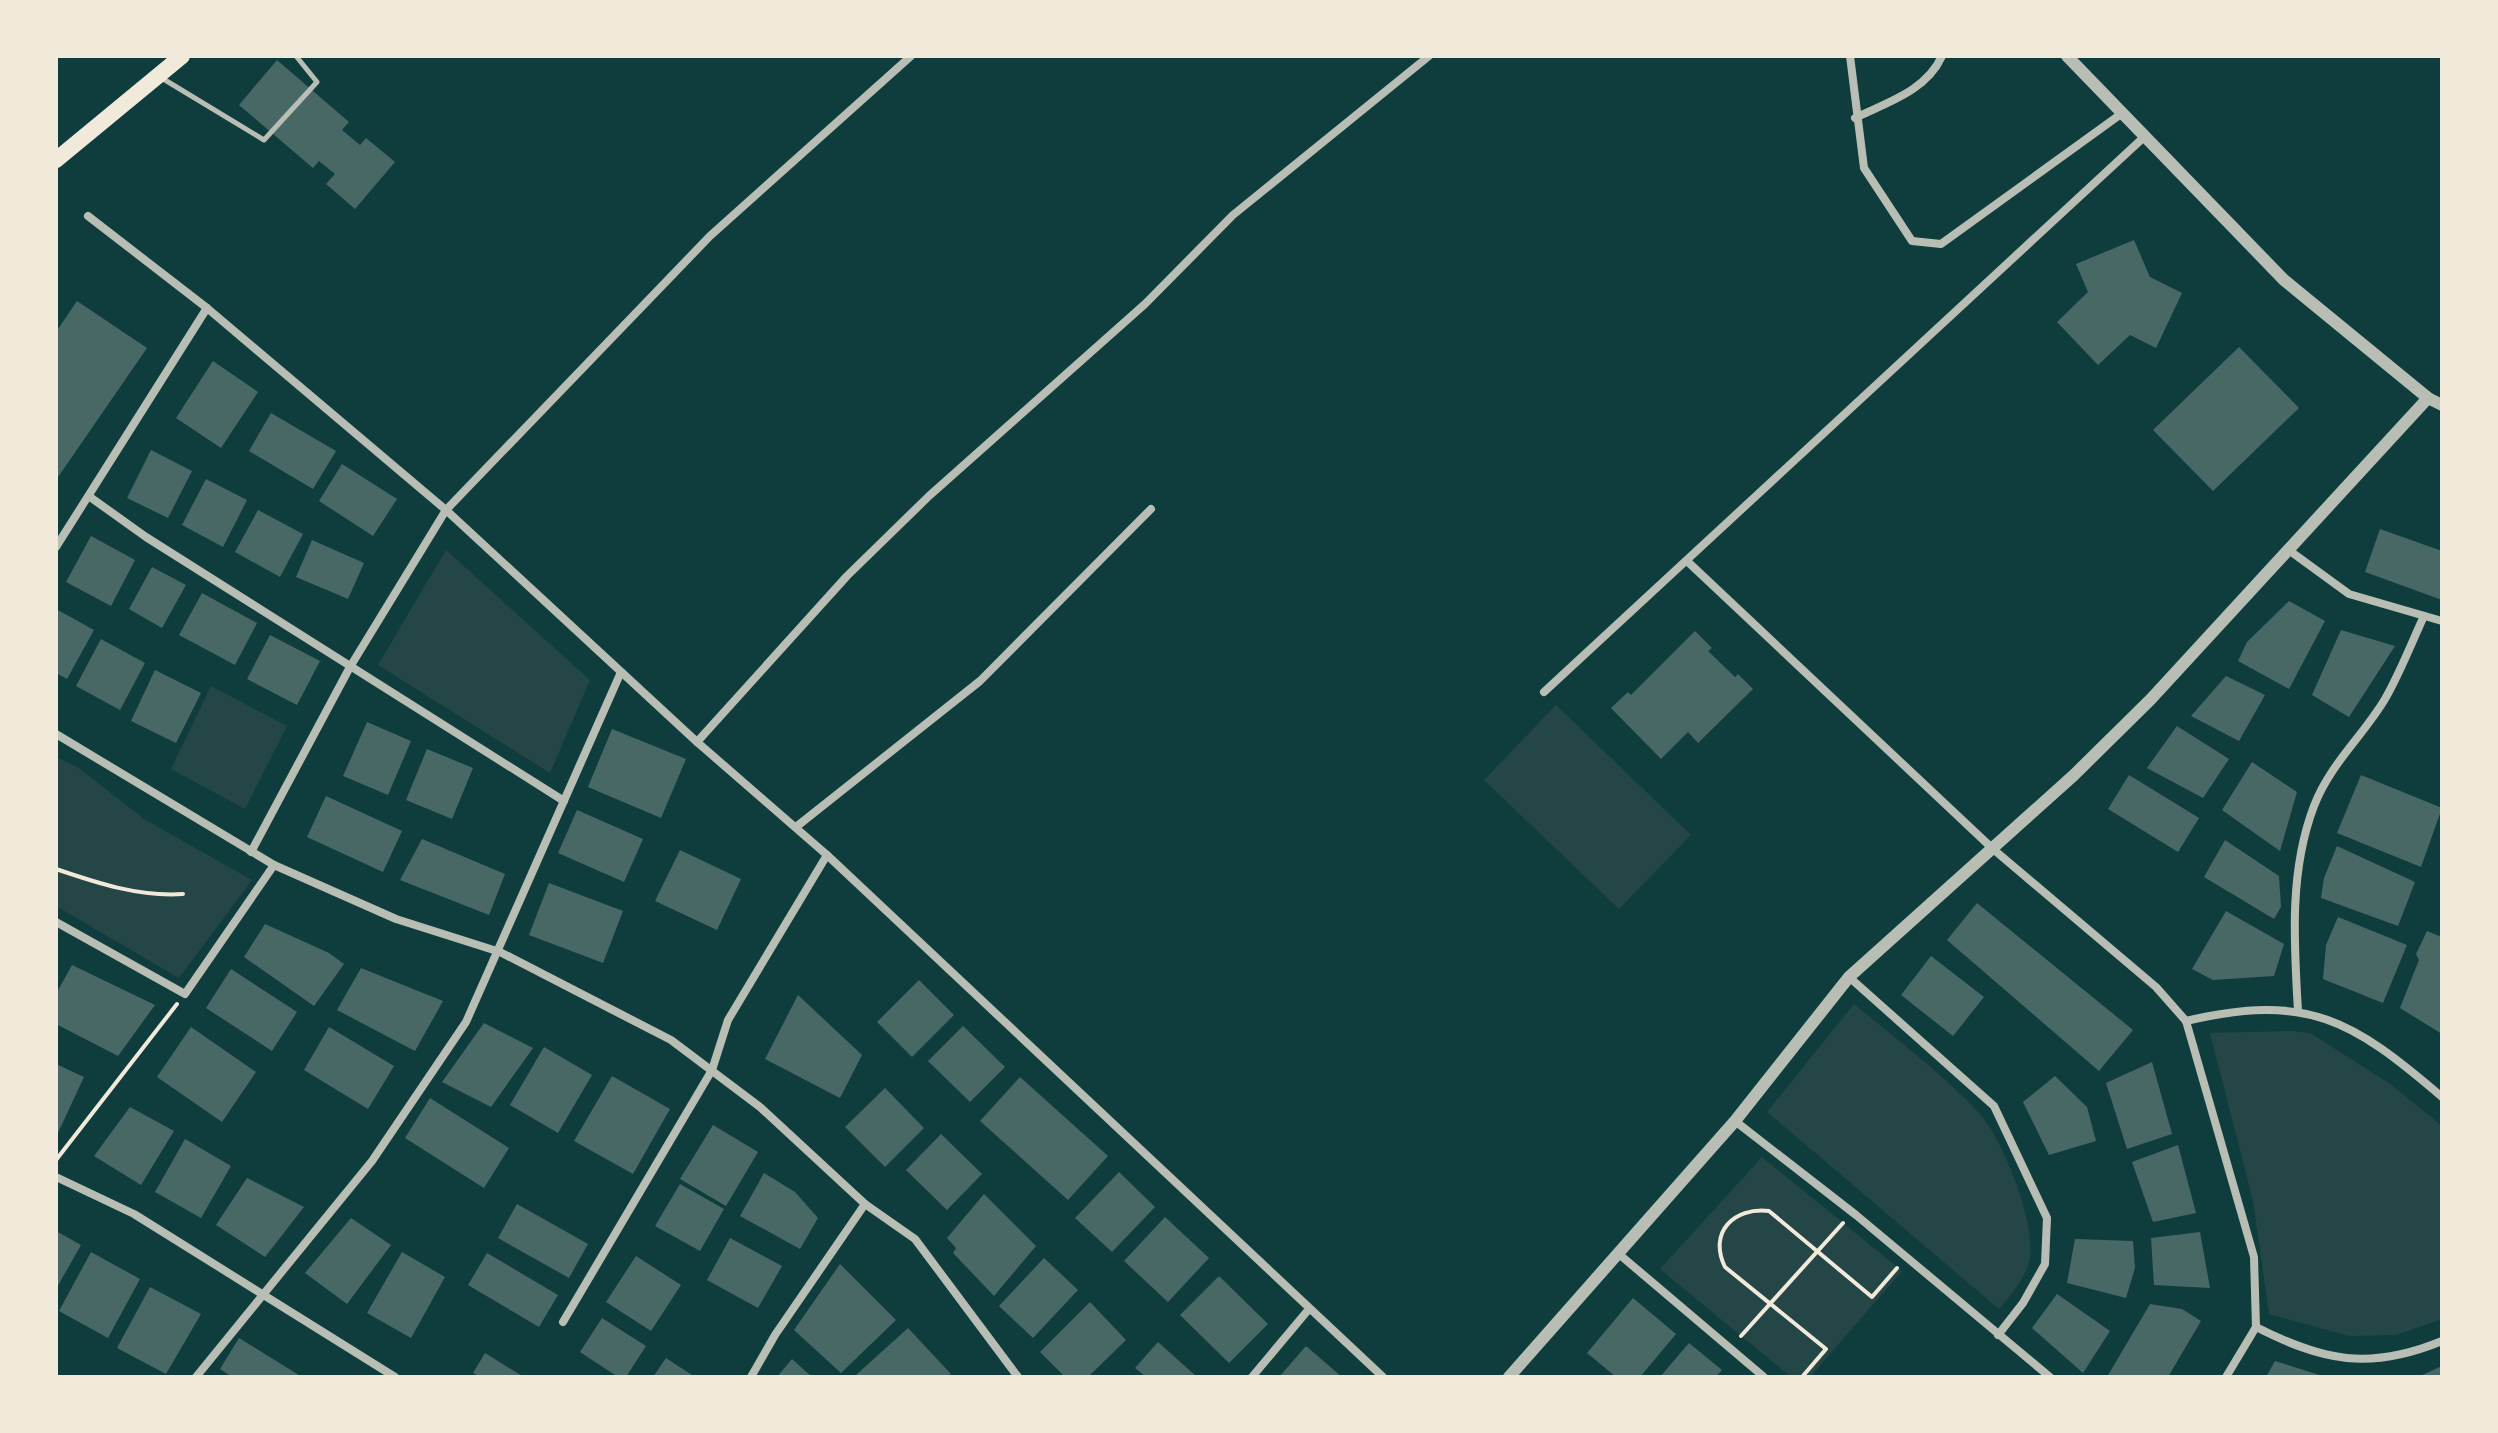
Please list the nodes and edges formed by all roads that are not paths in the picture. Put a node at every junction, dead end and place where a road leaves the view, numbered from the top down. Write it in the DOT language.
graph roads {
  1 [pos="182,56"];
  2 [pos="296,56"];
  3 [pos="911,56"];
  4 [pos="1429,56"];
  5 [pos="1850,56"];
  6 [pos="1942,56"];
  7 [pos="2067,56"];
  8 [pos="159,76"];
  9 [pos="2121,114"];
  10 [pos="1855,118"];
  11 [pos="94,128"];
  12 [pos="2143,138"];
  13 [pos="56,160"];
  14 [pos="56,172"];
  15 [pos="88,216"];
  16 [pos="207,308"];
  17 [pos="2428,398"];
  18 [pos="2442,405"];
  19 [pos="90,497"];
  20 [pos="1151,509"];
  21 [pos="446,510"];
  22 [pos="56,547"];
  23 [pos="2290,551"];
  24 [pos="1687,561"];
  25 [pos="2424,616"];
  26 [pos="2442,621"];
  27 [pos="350,667"];
  28 [pos="621,672"];
  29 [pos="1544,692"];
  30 [pos="56,734"];
  31 [pos="697,742"];
  32 [pos="564,801"];
  33 [pos="796,827"];
  34 [pos="1993,849"];
  35 [pos="251,852"];
  36 [pos="827,855"];
  37 [pos="274,865"];
  38 [pos="56,922"];
  39 [pos="500,952"];
  40 [pos="1849,977"];
  41 [pos="2298,1011"];
  42 [pos="2186,1021"];
  43 [pos="712,1070"];
  44 [pos="2442,1097"];
  45 [pos="1735,1121"];
  46 [pos="56,1177"];
  47 [pos="865,1204"];
  48 [pos="1620,1255"];
  49 [pos="261,1293"];
  50 [pos="1309,1309"];
  51 [pos="563,1322"];
  52 [pos="2256,1327"];
  53 [pos="1998,1335"];
  54 [pos="2442,1341"];
  55 [pos="196,1377"];
  56 [pos="395,1377"];
  57 [pos="751,1377"];
  58 [pos="1018,1377"];
  59 [pos="1252,1377"];
  60 [pos="1383,1377"];
  61 [pos="1509,1377"];
  62 [pos="1764,1377"];
  63 [pos="2050,1377"];
  64 [pos="2226,1377"];
  1 -- 8 [label="main road"];
  2 -- 8 [label="lane"];
  3 -- 21 [label="street"];
  4 -- 31 [label="street"];
  5 -- 10 [label="street"];
  6 -- 10 [label="street"];
  7 -- 9 [label="street"];
  8 -- 11 [label="main road"];
  9 -- 10 [label="street"];
  9 -- 12 [label="street"];
  11 -- 13 [label="main road"];
  11 -- 14 [label="street"];
  12 -- 17 [label="street"];
  12 -- 24 [label="street"];
  15 -- 16 [label="street"];
  16 -- 19 [label="street"];
  16 -- 21 [label="street"];
  17 -- 18 [label="street"];
  17 -- 23 [label="street"];
  19 -- 22 [label="street"];
  19 -- 27 [label="street"];
  20 -- 33 [label="street"];
  21 -- 27 [label="street"];
  21 -- 28 [label="street"];
  23 -- 25 [label="street"];
  23 -- 34 [label="street"];
  24 -- 29 [label="street"];
  24 -- 34 [label="street"];
  25 -- 26 [label="street"];
  25 -- 41 [label="street"];
  27 -- 32 [label="street"];
  27 -- 35 [label="street"];
  28 -- 31 [label="street"];
  28 -- 32 [label="street"];
  30 -- 35 [label="street"];
  31 -- 33 [label="street"];
  32 -- 39 [label="street"];
  33 -- 36 [label="street"];
  34 -- 40 [label="street"];
  34 -- 42 [label="street"];
  35 -- 37 [label="street"];
  36 -- 43 [label="street"];
  36 -- 50 [label="street"];
  37 -- 38 [label="street"];
  37 -- 39 [label="street"];
  39 -- 43 [label="street"];
  39 -- 49 [label="street"];
  40 -- 45 [label="street"];
  40 -- 53 [label="street"];
  41 -- 42 [label="street"];
  41 -- 44 [label="street"];
  42 -- 52 [label="street"];
  43 -- 47 [label="street"];
  43 -- 51 [label="street"];
  45 -- 48 [label="street"];
  45 -- 53 [label="street"];
  46 -- 49 [label="street"];
  47 -- 57 [label="street"];
  47 -- 58 [label="street"];
  48 -- 61 [label="street"];
  48 -- 62 [label="street"];
  49 -- 55 [label="street"];
  49 -- 56 [label="street"];
  50 -- 59 [label="street"];
  50 -- 60 [label="street"];
  52 -- 54 [label="street"];
  52 -- 64 [label="street"];
  53 -- 63 [label="street"];
}
